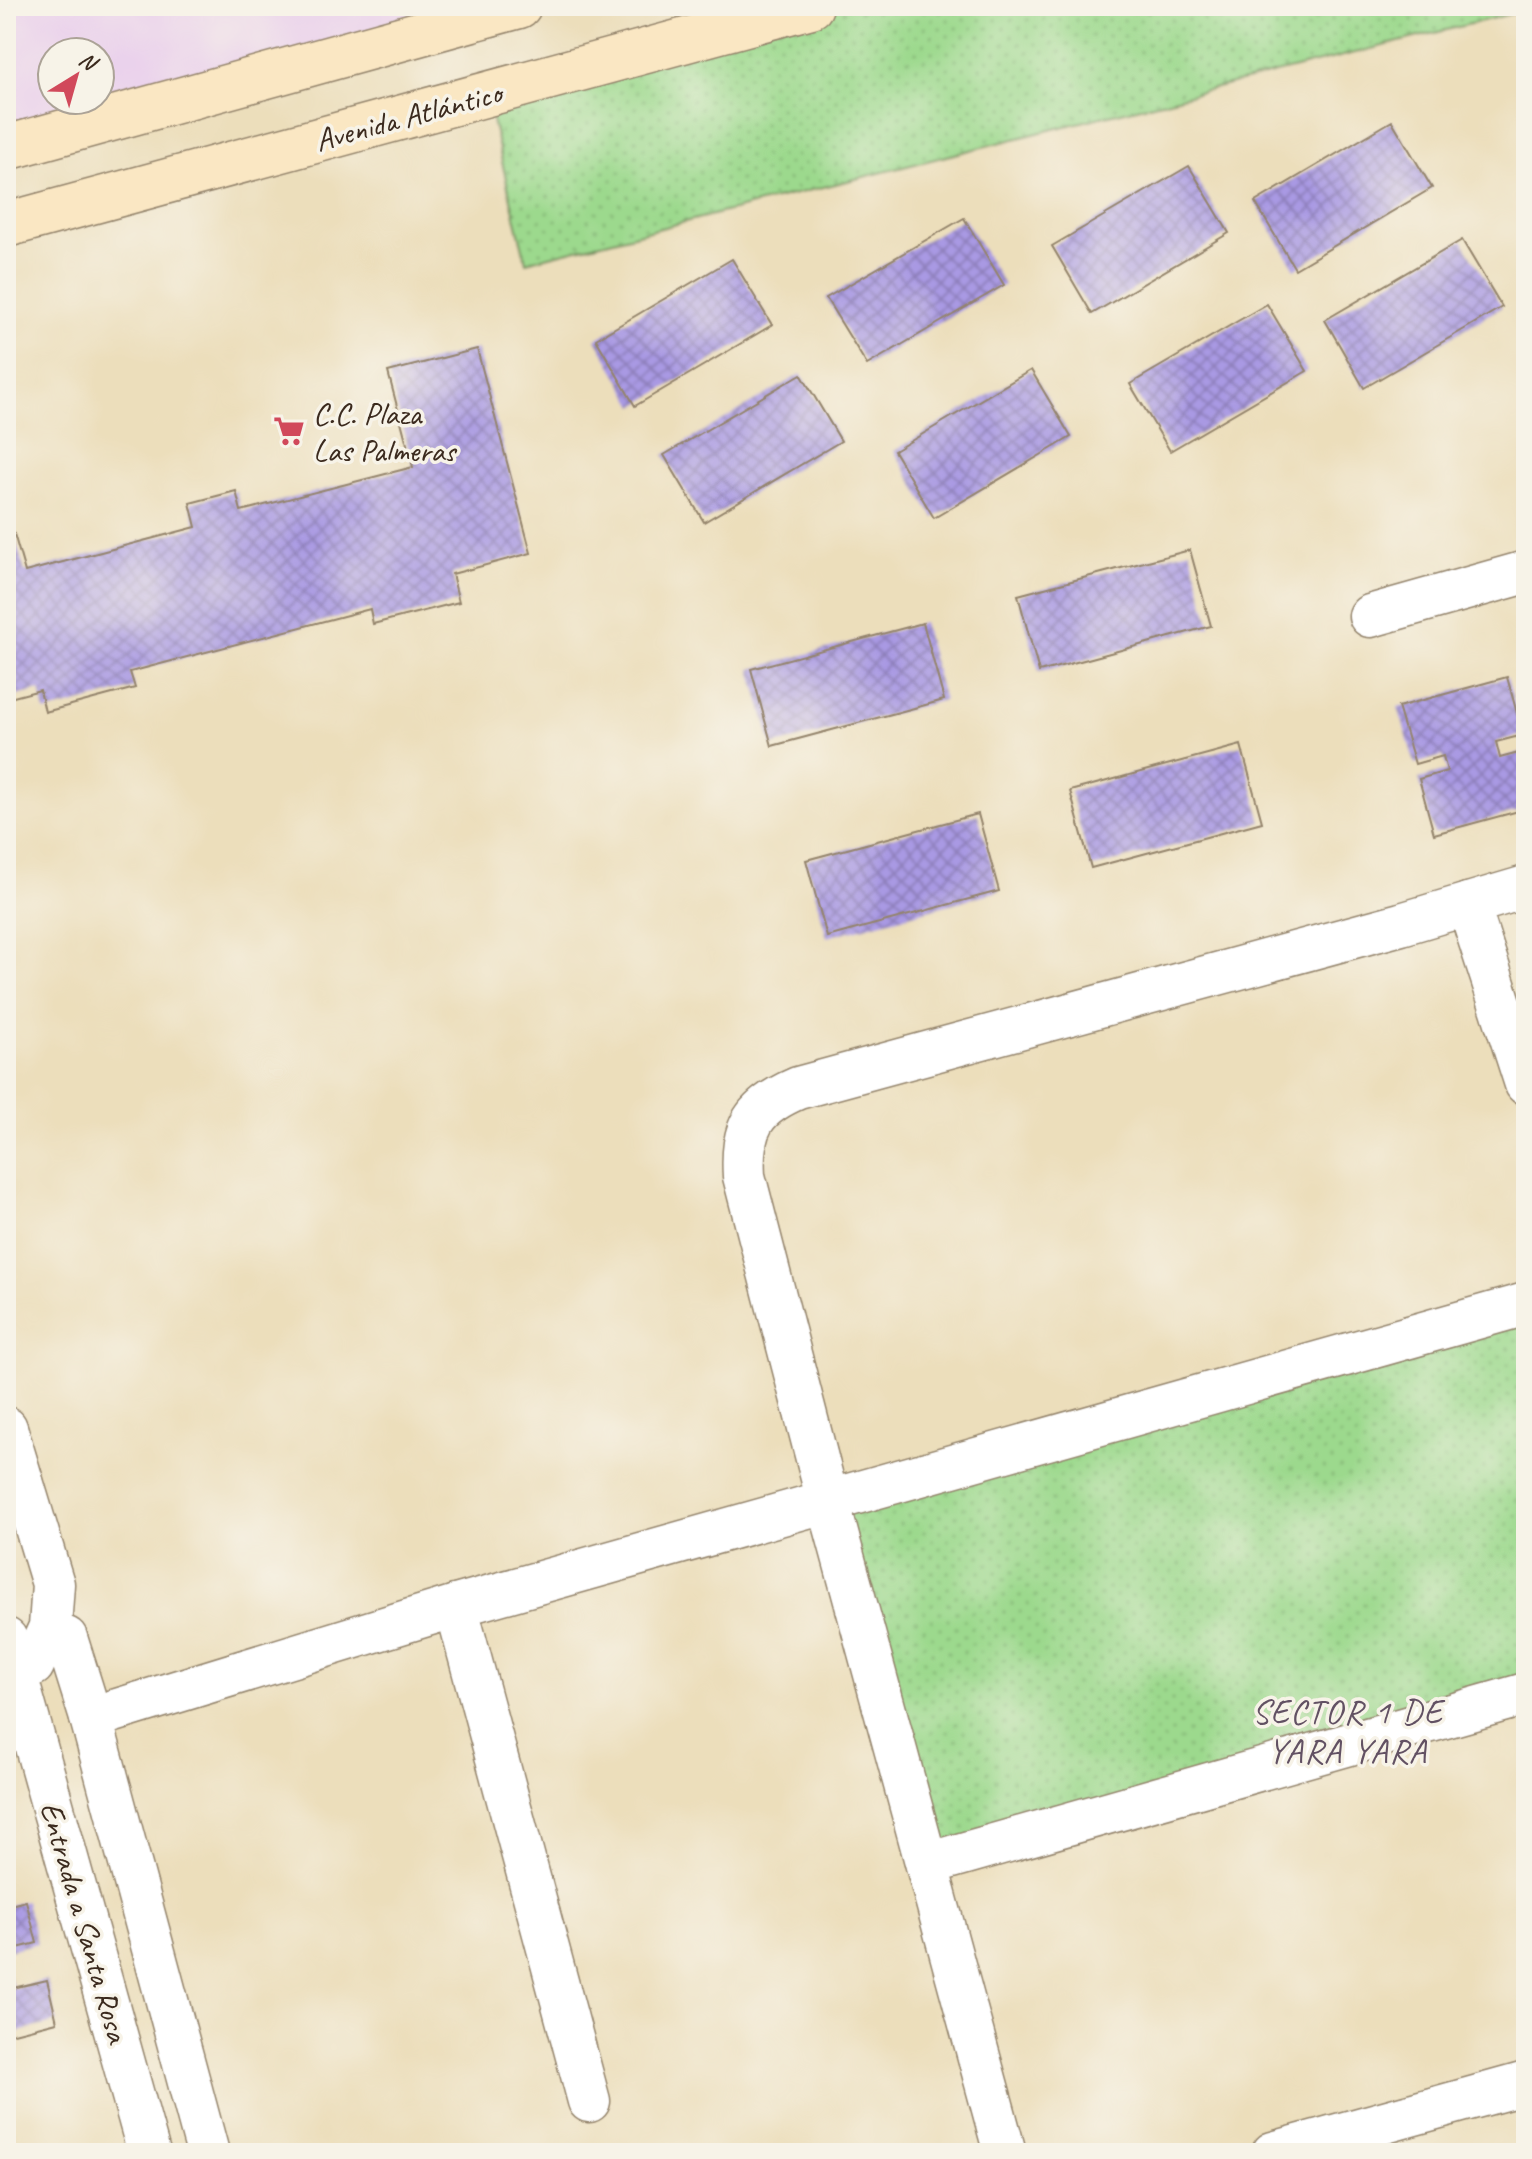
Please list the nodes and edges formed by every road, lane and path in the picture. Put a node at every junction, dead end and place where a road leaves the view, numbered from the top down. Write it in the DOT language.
graph roads {
  1 [pos="519,6"];
  2 [pos="811,6"];
  3 [pos="6,148"];
  4 [pos="6,225"];
  5 [pos="1526,572"];
  6 [pos="1370,616"];
  7 [pos="1526,887"];
  8 [pos="1468,904"];
  9 [pos="1526,1084"];
  10 [pos="1526,1304"];
  11 [pos="6,1428"];
  12 [pos="828,1501"];
  13 [pos="456,1606"];
  14 [pos="66,1638"];
  15 [pos="6,1639"];
  16 [pos="21,1692"];
  17 [pos="1526,1694"];
  18 [pos="91,1718"];
  19 [pos="927,1864"];
  20 [pos="1526,2083"];
  21 [pos="589,2101"];
  22 [pos="149,2153"];
  23 [pos="208,2153"];
  24 [pos="1005,2153"];
  25 [pos="1273,2153"];
  1 -- 3 [label="main road"];
  2 -- 4 [label="main road, Avenida Atlántico"];
  5 -- 6 [label="street"];
  7 -- 8 [label="street"];
  8 -- 9 [label="street"];
  8 -- 12 [label="street"];
  10 -- 12 [label="street"];
  11 -- 16 [label="street"];
  12 -- 13 [label="street"];
  12 -- 19 [label="street"];
  13 -- 18 [label="street"];
  13 -- 21 [label="street"];
  14 -- 18 [label="street"];
  15 -- 16 [label="street, Entrada a Santa Rosa"];
  16 -- 22 [label="street, Entrada a Santa Rosa"];
  17 -- 19 [label="street"];
  18 -- 23 [label="street"];
  19 -- 24 [label="street"];
  20 -- 25 [label="street"];
}
